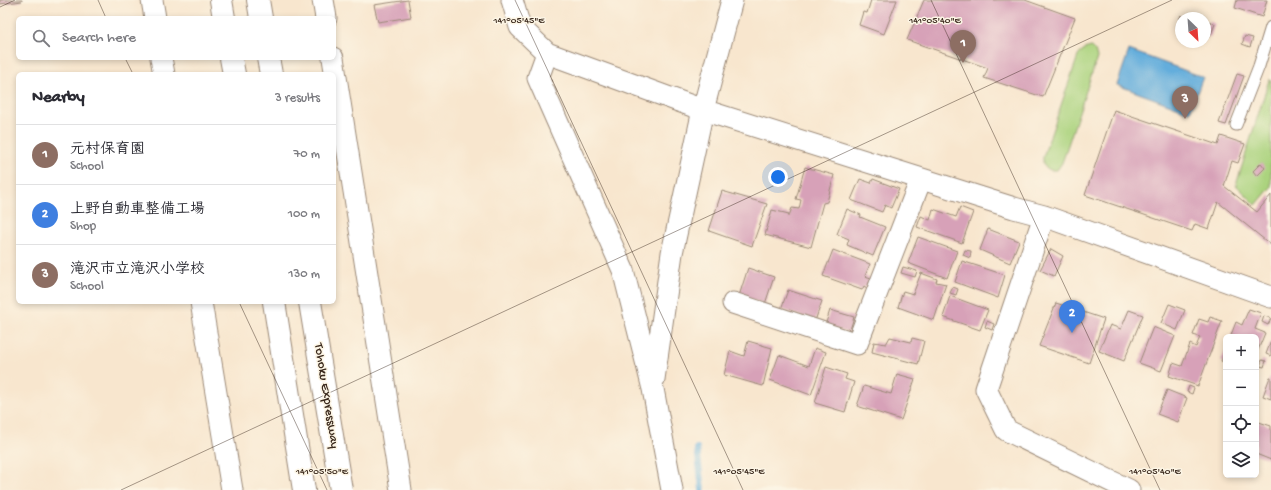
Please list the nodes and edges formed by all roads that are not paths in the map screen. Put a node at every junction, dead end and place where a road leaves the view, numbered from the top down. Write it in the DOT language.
graph roads {
  1 [pos="152,0"];
  2 [pos="221,0"];
  3 [pos="258,0"];
  4 [pos="323,0"];
  5 [pos="512,0"];
  6 [pos="732,0"];
  7 [pos="155,16"];
  8 [pos="224,16"];
  9 [pos="261,16"];
  10 [pos="326,16"];
  11 [pos="1271,27"];
  12 [pos="1268,48"];
  13 [pos="547,53"];
  14 [pos="161,60"];
  15 [pos="231,60"];
  16 [pos="268,60"];
  17 [pos="333,60"];
  18 [pos="164,72"];
  19 [pos="234,72"];
  20 [pos="271,72"];
  21 [pos="335,72"];
  22 [pos="336,77"];
  23 [pos="703,110"];
  24 [pos="1236,125"];
  25 [pos="921,179"];
  26 [pos="1044,216"];
  27 [pos="1271,298"];
  28 [pos="201,304"];
  29 [pos="274,304"];
  30 [pos="310,304"];
  31 [pos="733,304"];
  32 [pos="653,389"];
  33 [pos="232,490"];
  34 [pos="304,490"];
  35 [pos="342,490"];
  36 [pos="401,490"];
  37 [pos="672,490"];
  38 [pos="1129,490"];
  1 -- 7 [label="street"];
  2 -- 8 [label="highway"];
  3 -- 9 [label="highway"];
  4 -- 10 [label="street"];
  5 -- 13 [label="street"];
  6 -- 23 [label="street"];
  11 -- 12 [label="lane"];
  12 -- 24 [label="lane"];
  13 -- 23 [label="street"];
  13 -- 32 [label="street"];
  14 -- 18 [label="street"];
  15 -- 19 [label="highway"];
  16 -- 20 [label="highway"];
  17 -- 21 [label="street"];
  22 -- 36 [label="street"];
  23 -- 25 [label="street"];
  23 -- 32 [label="street"];
  25 -- 26 [label="street"];
  25 -- 31 [label="street"];
  26 -- 27 [label="street"];
  26 -- 38 [label="street"];
  28 -- 33 [label="street"];
  29 -- 34 [label="highway"];
  30 -- 35 [label="highway, Tohoku Expressway"];
  32 -- 37 [label="street"];
}
